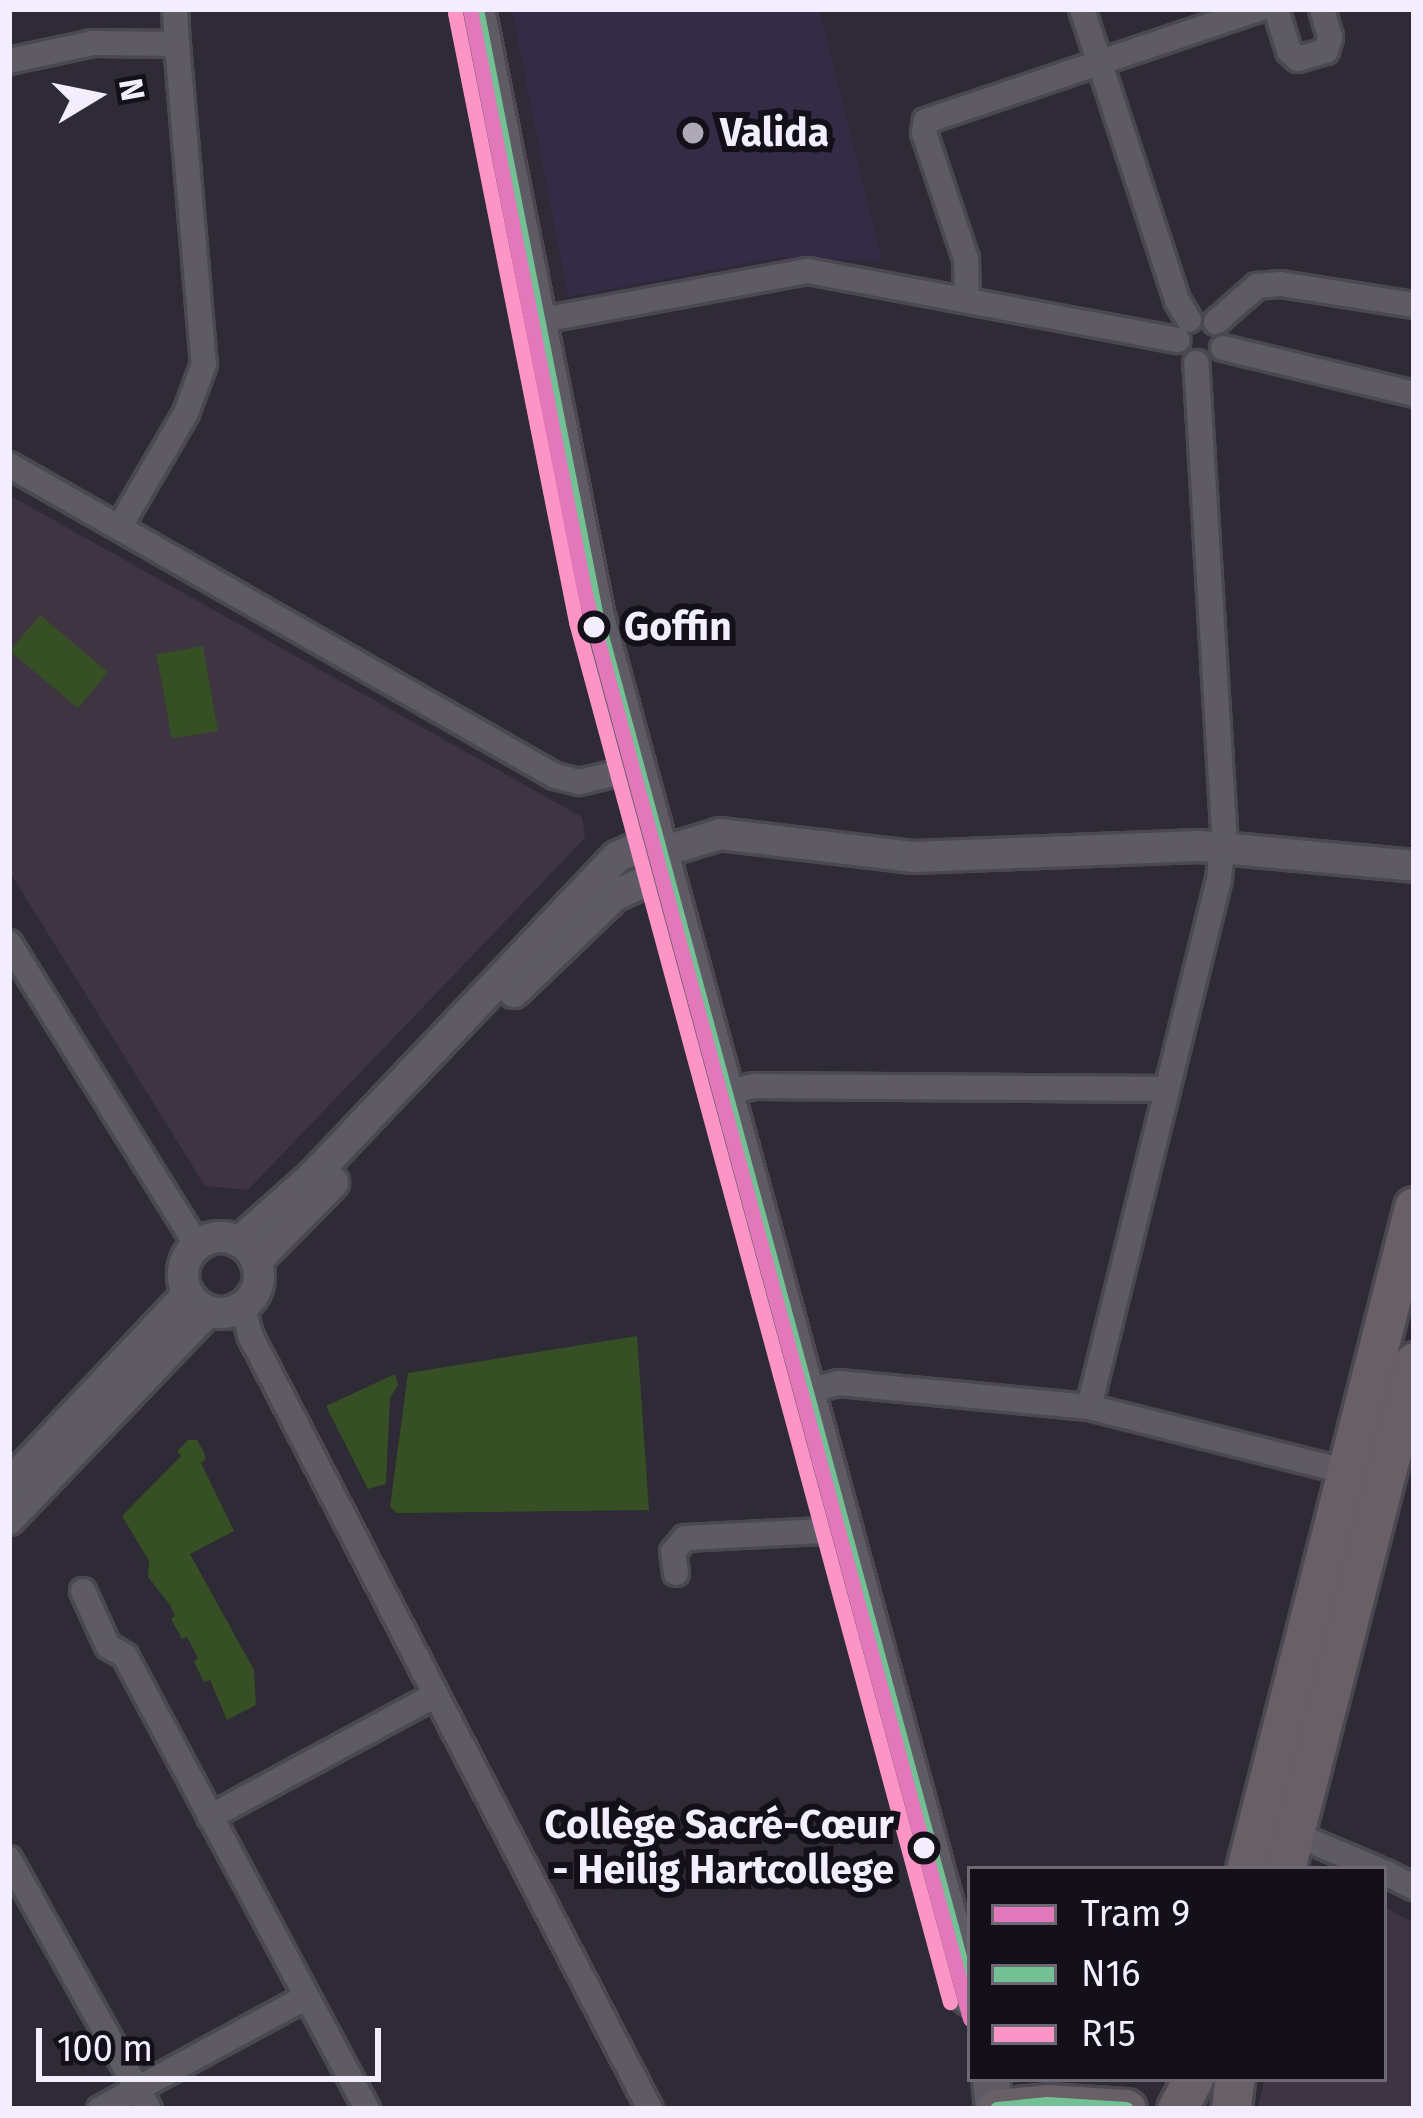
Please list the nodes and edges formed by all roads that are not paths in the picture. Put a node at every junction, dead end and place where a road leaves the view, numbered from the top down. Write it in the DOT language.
graph roads {
  1 [pos="175,9"];
  2 [pos="476,9"];
  3 [pos="1082,9"];
  4 [pos="1259,9"];
  5 [pos="1276,9"];
  6 [pos="1322,9"];
  7 [pos="177,44"];
  8 [pos="9,61"];
  9 [pos="1100,61"];
  10 [pos="967,299"];
  11 [pos="1414,305"];
  12 [pos="537,321"];
  13 [pos="1216,322"];
  14 [pos="1184,330"];
  15 [pos="1223,348"];
  16 [pos="1196,363"];
  17 [pos="1414,394"];
  18 [pos="9,465"];
  19 [pos="573,509"];
  20 [pos="121,526"];
  21 [pos="622,772"];
  22 [pos="1222,847"];
  23 [pos="1414,866"];
  24 [pos="658,867"];
  25 [pos="9,943"];
  26 [pos="1167,1089"];
  27 [pos="724,1094"];
  28 [pos="1414,1207"];
  29 [pos="197,1245"];
  30 [pos="248,1252"];
  31 [pos="198,1302"];
  32 [pos="242,1306"];
  33 [pos="1414,1362"];
  34 [pos="805,1392"];
  35 [pos="1089,1407"];
  36 [pos="1348,1472"];
  37 [pos="9,1484"];
  38 [pos="9,1519"];
  39 [pos="842,1529"];
  40 [pos="676,1573"];
  41 [pos="83,1591"];
  42 [pos="436,1695"];
  43 [pos="210,1817"];
  44 [pos="1289,1851"];
  45 [pos="9,1859"];
  46 [pos="1247,1866"];
  47 [pos="1358,1866"];
  48 [pos="1387,1874"];
  49 [pos="1414,1887"];
  50 [pos="967,1985"];
  51 [pos="306,1997"];
  52 [pos="1191,2082"];
  53 [pos="143,2099"];
  54 [pos="100,2109"];
  55 [pos="367,2109"];
  56 [pos="650,2109"];
  57 [pos="996,2109"];
  58 [pos="1126,2109"];
  59 [pos="1177,2109"];
  1 -- 7 [label="street"];
  2 -- 12 [label="main road"];
  3 -- 9 [label="street"];
  4 -- 9 [label="street"];
  5 -- 6 [label="street"];
  7 -- 8 [label="street"];
  7 -- 20 [label="street"];
  9 -- 10 [label="street"];
  9 -- 14 [label="street"];
  10 -- 12 [label="street"];
  10 -- 14 [label="street"];
  11 -- 13 [label="street"];
  12 -- 19 [label="main road"];
  13 -- 14 [label="street"];
  13 -- 15 [label="street"];
  14 -- 16 [label="street"];
  15 -- 16 [label="street"];
  15 -- 17 [label="street"];
  16 -- 22 [label="street"];
  18 -- 20 [label="street"];
  19 -- 21 [label="main road"];
  19 -- 24 [label="main road"];
  20 -- 21 [label="street"];
  21 -- 24 [label="main road"];
  22 -- 23 [label="street"];
  22 -- 24 [label="street"];
  22 -- 26 [label="street"];
  24 -- 27 [label="main road"];
  24 -- 30 [label="street"];
  25 -- 29 [label="street"];
  26 -- 27 [label="street"];
  26 -- 35 [label="street"];
  27 -- 34 [label="main road"];
  28 -- 36 [label="main road"];
  29 -- 30 [label="street"];
  29 -- 31 [label="street"];
  30 -- 32 [label="street"];
  31 -- 32 [label="street"];
  31 -- 37 [label="street"];
  31 -- 38 [label="street"];
  32 -- 42 [label="street"];
  33 -- 44 [label="main road"];
  34 -- 35 [label="street"];
  34 -- 39 [label="main road"];
  35 -- 36 [label="street"];
  36 -- 46 [label="main road"];
  39 -- 40 [label="street"];
  39 -- 50 [label="main road"];
  41 -- 43 [label="street"];
  42 -- 43 [label="street"];
  42 -- 56 [label="street"];
  43 -- 51 [label="street"];
  44 -- 47 [label="street"];
  45 -- 53 [label="street"];
  48 -- 49 [label="street"];
  51 -- 53 [label="street"];
  51 -- 55 [label="street"];
  52 -- 59 [label="main road"];
  53 -- 54 [label="street"];
  57 -- 58 [label="main road"];
}
